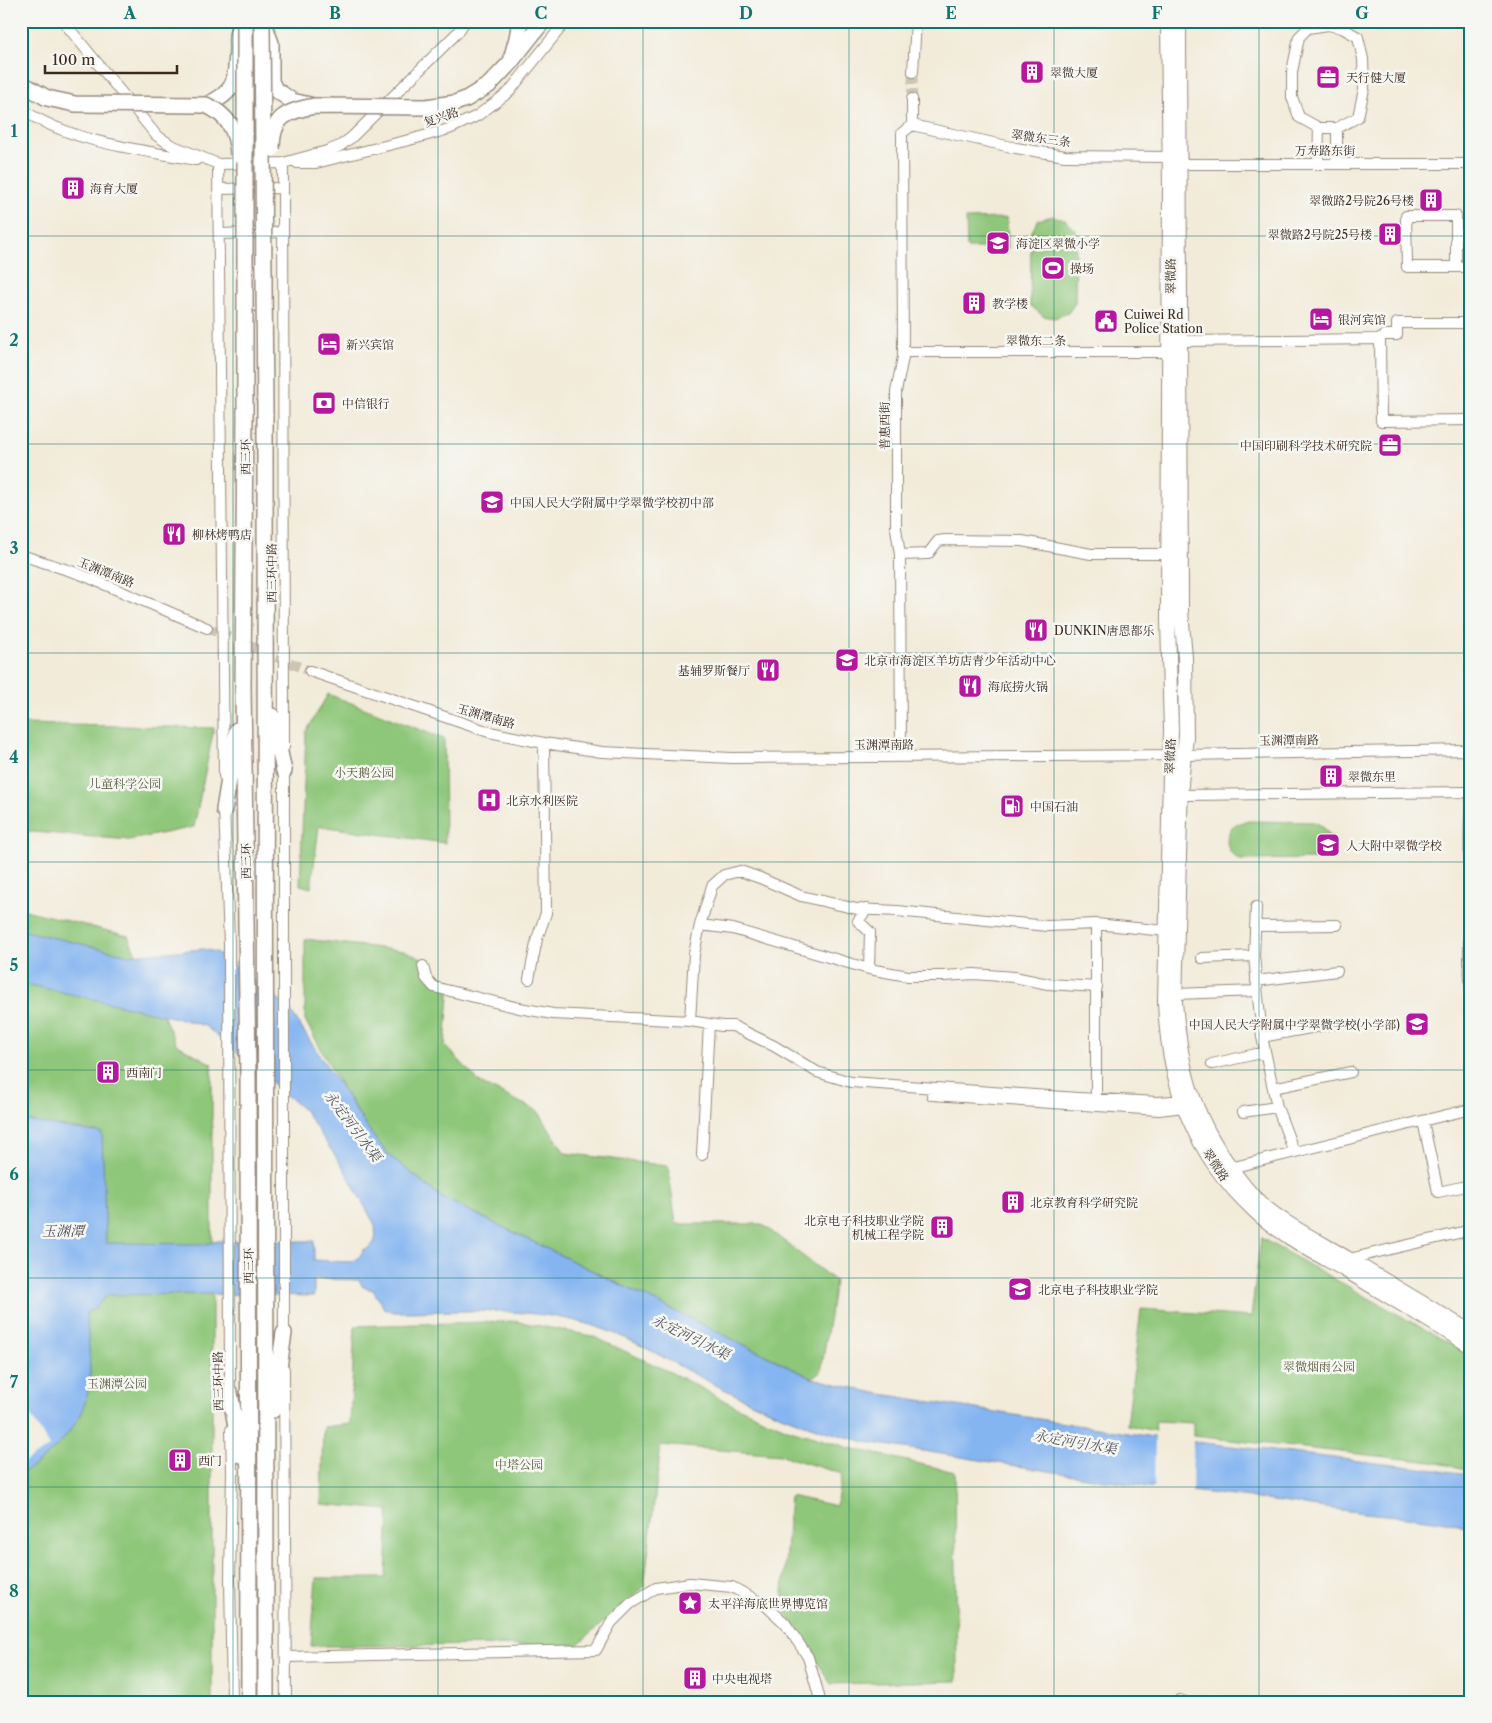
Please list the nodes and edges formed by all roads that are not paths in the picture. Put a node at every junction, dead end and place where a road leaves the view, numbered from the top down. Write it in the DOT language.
graph roads {
  1 [pos="63,21"];
  2 [pos="245,21"];
  3 [pos="262,21"];
  4 [pos="466,21"];
  5 [pos="520,21"];
  6 [pos="543,21"];
  7 [pos="566,21"];
  8 [pos="916,21"];
  9 [pos="1168,21"];
  10 [pos="1179,21"];
  11 [pos="1328,23"];
  12 [pos="509,64"];
  13 [pos="913,72"];
  14 [pos="21,83"];
  15 [pos="912,99"];
  16 [pos="206,105"];
  17 [pos="314,106"];
  18 [pos="21,108"];
  19 [pos="912,124"];
  20 [pos="1319,128"];
  21 [pos="1338,128"];
  22 [pos="1175,160"];
  23 [pos="283,163"];
  24 [pos="1318,163"];
  25 [pos="1337,163"];
  26 [pos="218,164"];
  27 [pos="1471,164"];
  28 [pos="263,186"];
  29 [pos="246,187"];
  30 [pos="283,188"];
  31 [pos="218,189"];
  32 [pos="284,232"];
  33 [pos="219,234"];
  34 [pos="1456,267"];
  35 [pos="1471,268"];
  36 [pos="1471,323"];
  37 [pos="1386,335"];
  38 [pos="1181,341"];
  39 [pos="903,352"];
  40 [pos="1169,352"];
  41 [pos="1471,420"];
  42 [pos="1169,554"];
  43 [pos="21,555"];
  44 [pos="900,555"];
  45 [pos="208,628"];
  46 [pos="310,671"];
  47 [pos="243,687"];
  48 [pos="266,690"];
  49 [pos="544,743"];
  50 [pos="1471,750"];
  51 [pos="1178,754"];
  52 [pos="901,756"];
  53 [pos="284,771"];
  54 [pos="1471,792"];
  55 [pos="1181,795"];
  56 [pos="1471,798"];
  57 [pos="1470,806"];
  58 [pos="224,810"];
  59 [pos="1470,855"];
  60 [pos="1470,907"];
  61 [pos="1256,908"];
  62 [pos="867,910"];
  63 [pos="1096,924"];
  64 [pos="700,926"];
  65 [pos="1255,926"];
  66 [pos="1338,926"];
  67 [pos="1166,931"];
  68 [pos="1254,956"];
  69 [pos="1470,956"];
  70 [pos="1202,958"];
  71 [pos="423,966"];
  72 [pos="869,969"];
  73 [pos="1338,971"];
  74 [pos="529,979"];
  75 [pos="1256,986"];
  76 [pos="1097,987"];
  77 [pos="1471,990"];
  78 [pos="1176,994"];
  79 [pos="690,1021"];
  80 [pos="1338,1023"];
  81 [pos="709,1024"];
  82 [pos="1262,1037"];
  83 [pos="1265,1052"];
  84 [pos="1212,1064"];
  85 [pos="1351,1072"];
  86 [pos="1273,1088"];
  87 [pos="1096,1102"];
  88 [pos="1186,1103"];
  89 [pos="1277,1107"];
  90 [pos="1471,1109"];
  91 [pos="1243,1112"];
  92 [pos="1423,1121"];
  93 [pos="1294,1152"];
  94 [pos="702,1155"];
  95 [pos="1230,1168"];
  96 [pos="1471,1185"];
  97 [pos="1471,1230"];
  98 [pos="1349,1259"];
  99 [pos="1471,1332"];
  100 [pos="284,1333"];
  101 [pos="1471,1346"];
  102 [pos="230,1393"];
  103 [pos="265,1463"];
  104 [pos="248,1493"];
  105 [pos="286,1657"];
  106 [pos="232,1702"];
  107 [pos="249,1702"];
  108 [pos="266,1702"];
  109 [pos="286,1702"];
  110 [pos="818,1702"];
  1 -- 26 [label="street"];
  2 -- 16 [label="highway"];
  2 -- 29 [label="highway, 西三环, bridge"];
  3 -- 17 [label="highway, bridge"];
  3 -- 28 [label="highway, 西三环, bridge"];
  4 -- 23 [label="street"];
  5 -- 12 [label="highway"];
  6 -- 12 [label="highway"];
  7 -- 23 [label="street, 复兴路"];
  8 -- 13 [label="street"];
  9 -- 22 [label="main road, 翠微路"];
  10 -- 22 [label="main road, 翠微路"];
  11 -- 20 [label="street"];
  11 -- 21 [label="street"];
  12 -- 17 [label="highway, bridge"];
  14 -- 16 [label="highway, bridge"];
  15 -- 19 [label="street, 普惠西街"];
  16 -- 29 [label="highway, bridge"];
  17 -- 28 [label="highway, bridge"];
  18 -- 26 [label="street"];
  19 -- 22 [label="street, 翠微东三条"];
  19 -- 39 [label="street, 普惠西街"];
  20 -- 21 [label="street"];
  20 -- 24 [label="street"];
  21 -- 25 [label="street"];
  22 -- 24 [label="street, 万寿路东街"];
  22 -- 38 [label="main road, 翠微路"];
  22 -- 40 [label="main road, 翠微路"];
  23 -- 26 [label="street"];
  23 -- 30 [label="street, 西三环中路"];
  24 -- 25 [label="street, 万寿路东街"];
  25 -- 27 [label="street, 万寿路东街"];
  26 -- 31 [label="street"];
  28 -- 48 [label="highway, 西三环, bridge"];
  29 -- 47 [label="highway, 西三环, bridge"];
  30 -- 31 [label="street"];
  30 -- 32 [label="street, 西三环中路"];
  31 -- 33 [label="street"];
  32 -- 33 [label="street"];
  32 -- 53 [label="street, 西三环中路"];
  33 -- 58 [label="street"];
  34 -- 34 [label="street"];
  34 -- 35 [label="street"];
  36 -- 37 [label="street"];
  38 -- 41 [label="street"];
  38 -- 51 [label="main road, 翠微路"];
  39 -- 40 [label="street, 翠微东二条"];
  39 -- 44 [label="street, 普惠西街"];
  40 -- 42 [label="main road, 翠微路"];
  42 -- 44 [label="street"];
  42 -- 51 [label="main road, 翠微路"];
  43 -- 45 [label="street, 玉渊潭南路"];
  44 -- 52 [label="street, 普惠西街"];
  46 -- 49 [label="street, 玉渊潭南路"];
  47 -- 58 [label="highway"];
  47 -- 104 [label="highway, 西三环"];
  48 -- 53 [label="highway"];
  48 -- 103 [label="highway, 西三环"];
  49 -- 52 [label="street, 玉渊潭南路"];
  49 -- 74 [label="street"];
  50 -- 51 [label="street, 玉渊潭南路"];
  51 -- 52 [label="street, 玉渊潭南路"];
  51 -- 55 [label="main road, 翠微路"];
  51 -- 67 [label="main road, 翠微路"];
  53 -- 100 [label="street, 西三环中路"];
  54 -- 55 [label="street"];
  55 -- 78 [label="main road, 翠微路"];
  56 -- 57 [label="street"];
  57 -- 59 [label="street"];
  58 -- 102 [label="street, 西三环中路"];
  59 -- 60 [label="street"];
  60 -- 69 [label="street"];
  61 -- 65 [label="street"];
  62 -- 63 [label="street"];
  62 -- 64 [label="street"];
  62 -- 72 [label="street"];
  63 -- 67 [label="street"];
  63 -- 76 [label="street"];
  64 -- 72 [label="street"];
  64 -- 79 [label="street"];
  65 -- 66 [label="street"];
  65 -- 68 [label="street"];
  67 -- 88 [label="main road, 翠微路"];
  68 -- 70 [label="street"];
  68 -- 75 [label="street"];
  69 -- 77 [label="street"];
  71 -- 79 [label="street"];
  72 -- 76 [label="street"];
  73 -- 75 [label="street"];
  75 -- 78 [label="street"];
  75 -- 82 [label="street"];
  76 -- 87 [label="street"];
  78 -- 88 [label="main road, 翠微路"];
  79 -- 81 [label="street"];
  80 -- 82 [label="street"];
  81 -- 87 [label="street"];
  81 -- 94 [label="street"];
  82 -- 83 [label="street"];
  83 -- 84 [label="street"];
  83 -- 86 [label="street"];
  85 -- 86 [label="street"];
  86 -- 89 [label="street"];
  87 -- 88 [label="street"];
  88 -- 95 [label="main road, 翠微路"];
  88 -- 101 [label="main road, 翠微路"];
  89 -- 91 [label="street"];
  89 -- 93 [label="street"];
  90 -- 92 [label="street"];
  92 -- 93 [label="street"];
  92 -- 96 [label="street"];
  93 -- 95 [label="street"];
  95 -- 98 [label="main road, 翠微路"];
  97 -- 98 [label="street"];
  98 -- 99 [label="main road, 翠微路"];
  100 -- 103 [label="highway"];
  100 -- 105 [label="street"];
  102 -- 104 [label="highway"];
  102 -- 106 [label="street, 西三环中路"];
  103 -- 108 [label="highway, 西三环"];
  104 -- 107 [label="highway, 西三环"];
  105 -- 109 [label="street"];
  105 -- 110 [label="street"];
}
